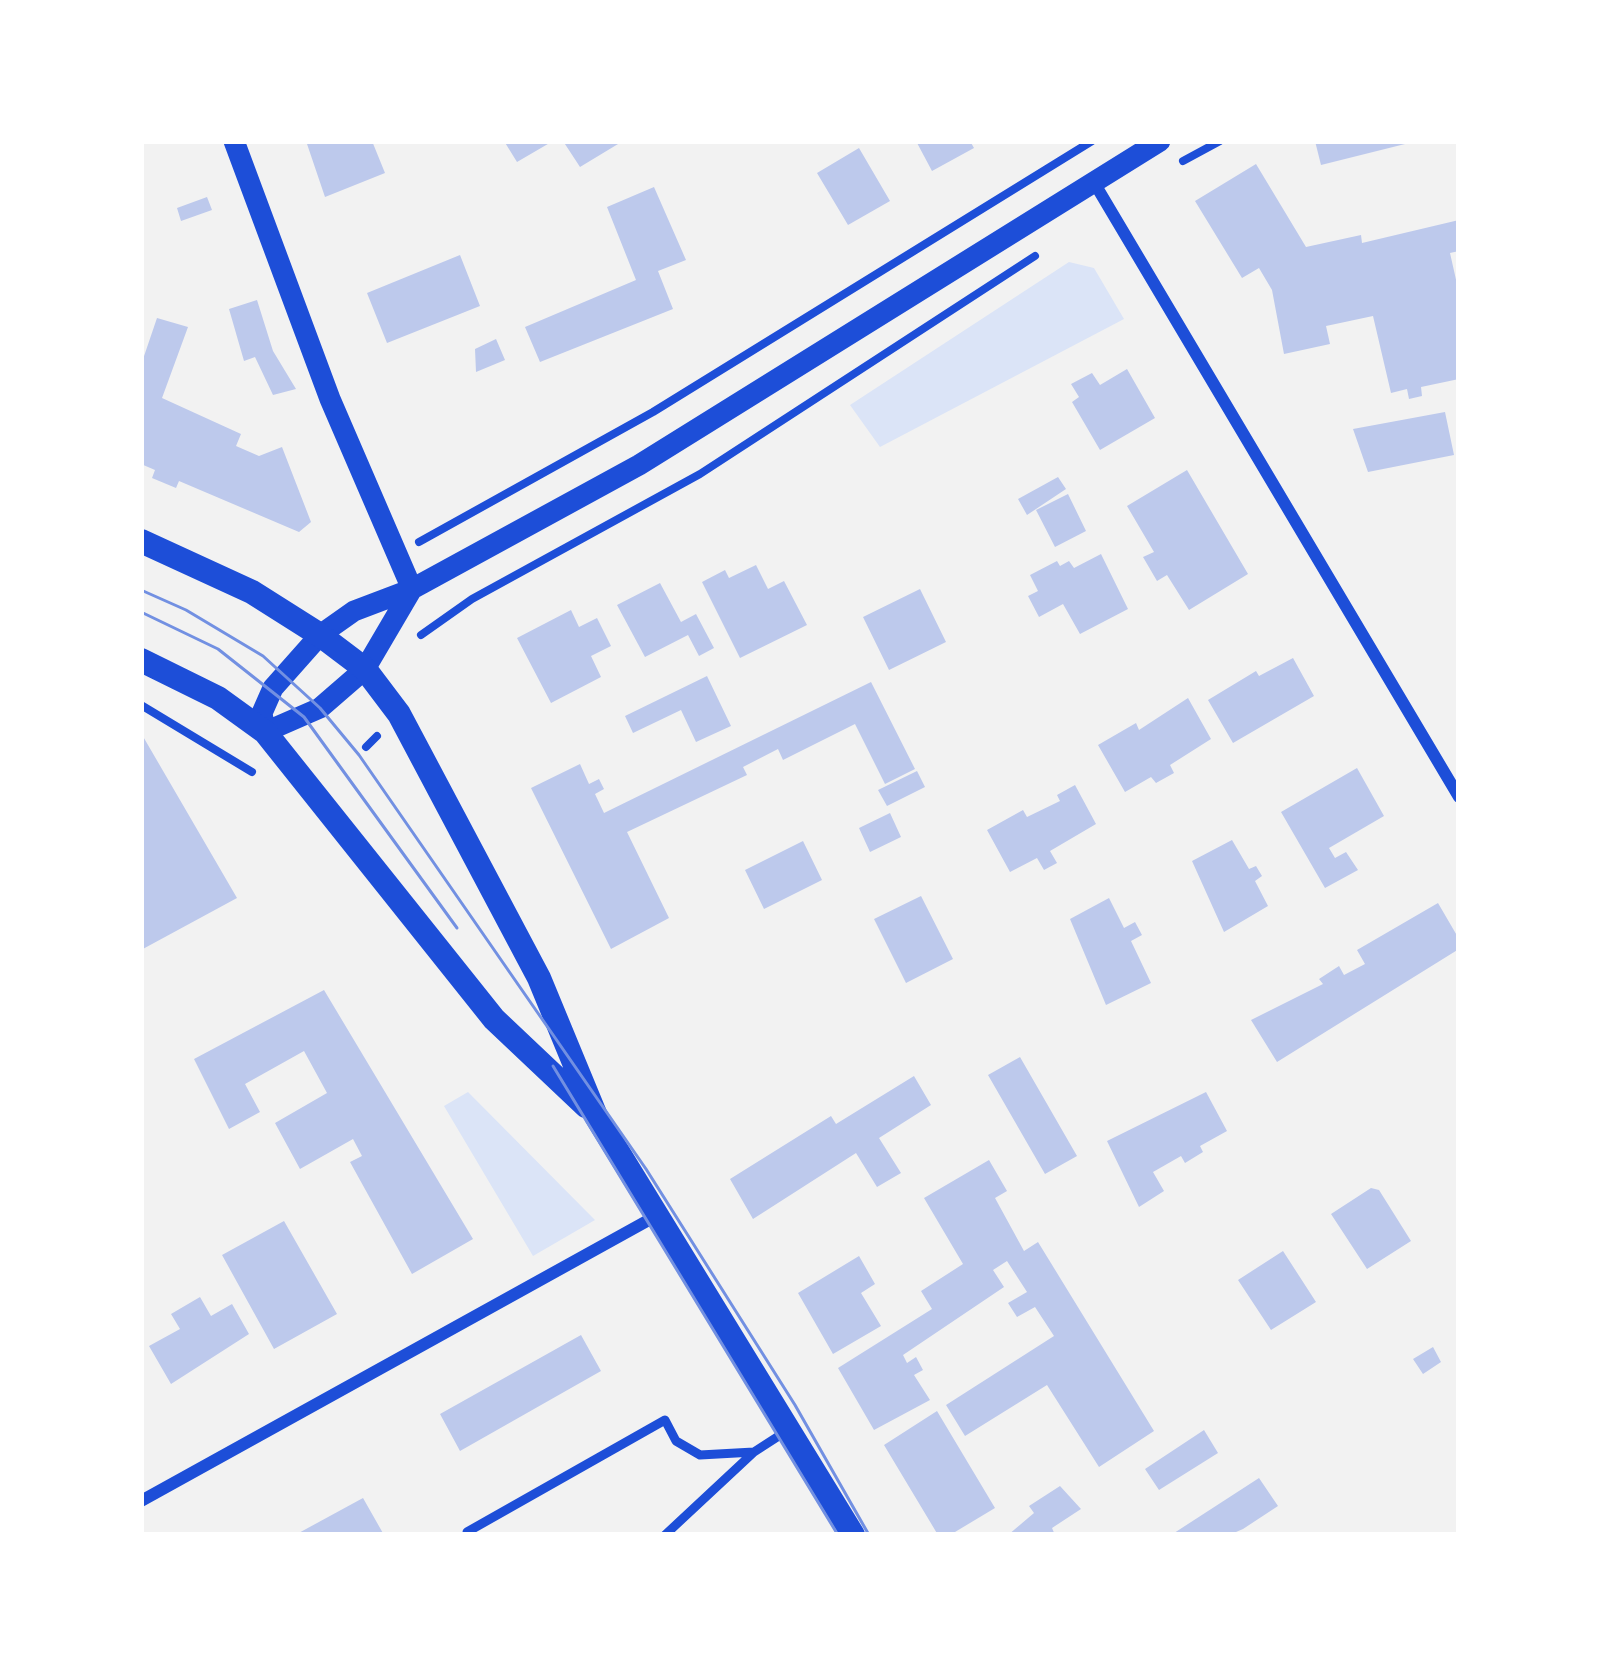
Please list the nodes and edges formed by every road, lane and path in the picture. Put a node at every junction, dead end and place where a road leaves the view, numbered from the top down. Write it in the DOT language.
graph roads {
  1 [pos="234,141"];
  2 [pos="1092,141"];
  3 [pos="1160,141"];
  4 [pos="1092,179"];
  5 [pos="450,525"];
  6 [pos="141,541"];
  7 [pos="412,589"];
  8 [pos="320,635"];
  9 [pos="141,660"];
  10 [pos="365,669"];
  11 [pos="141,705"];
  12 [pos="265,732"];
  13 [pos="377,736"];
  14 [pos="366,747"];
  15 [pos="259,776"];
  16 [pos="1459,797"];
  17 [pos="596,1116"];
  18 [pos="656,1216"];
  19 [pos="789,1429"];
  20 [pos="754,1452"];
  21 [pos="141,1501"];
  22 [pos="466,1532"];
  23 [pos="665,1535"];
  24 [pos="853,1535"];
  1 -- 7 [label="street"];
  2 -- 5 [label="path"];
  3 -- 4 [label="street"];
  4 -- 7 [label="street"];
  4 -- 16 [label="street"];
  6 -- 8 [label="main road"];
  7 -- 8 [label="street"];
  7 -- 10 [label="street"];
  8 -- 10 [label="main road"];
  8 -- 12 [label="street"];
  9 -- 12 [label="main road"];
  10 -- 12 [label="street"];
  10 -- 17 [label="main road"];
  11 -- 15 [label="path"];
  12 -- 17 [label="main road"];
  13 -- 14 [label="path"];
  17 -- 18 [label="main road"];
  18 -- 19 [label="main road"];
  18 -- 21 [label="street"];
  19 -- 20 [label="lane"];
  19 -- 24 [label="main road"];
  20 -- 22 [label="lane"];
  20 -- 23 [label="lane"];
}
